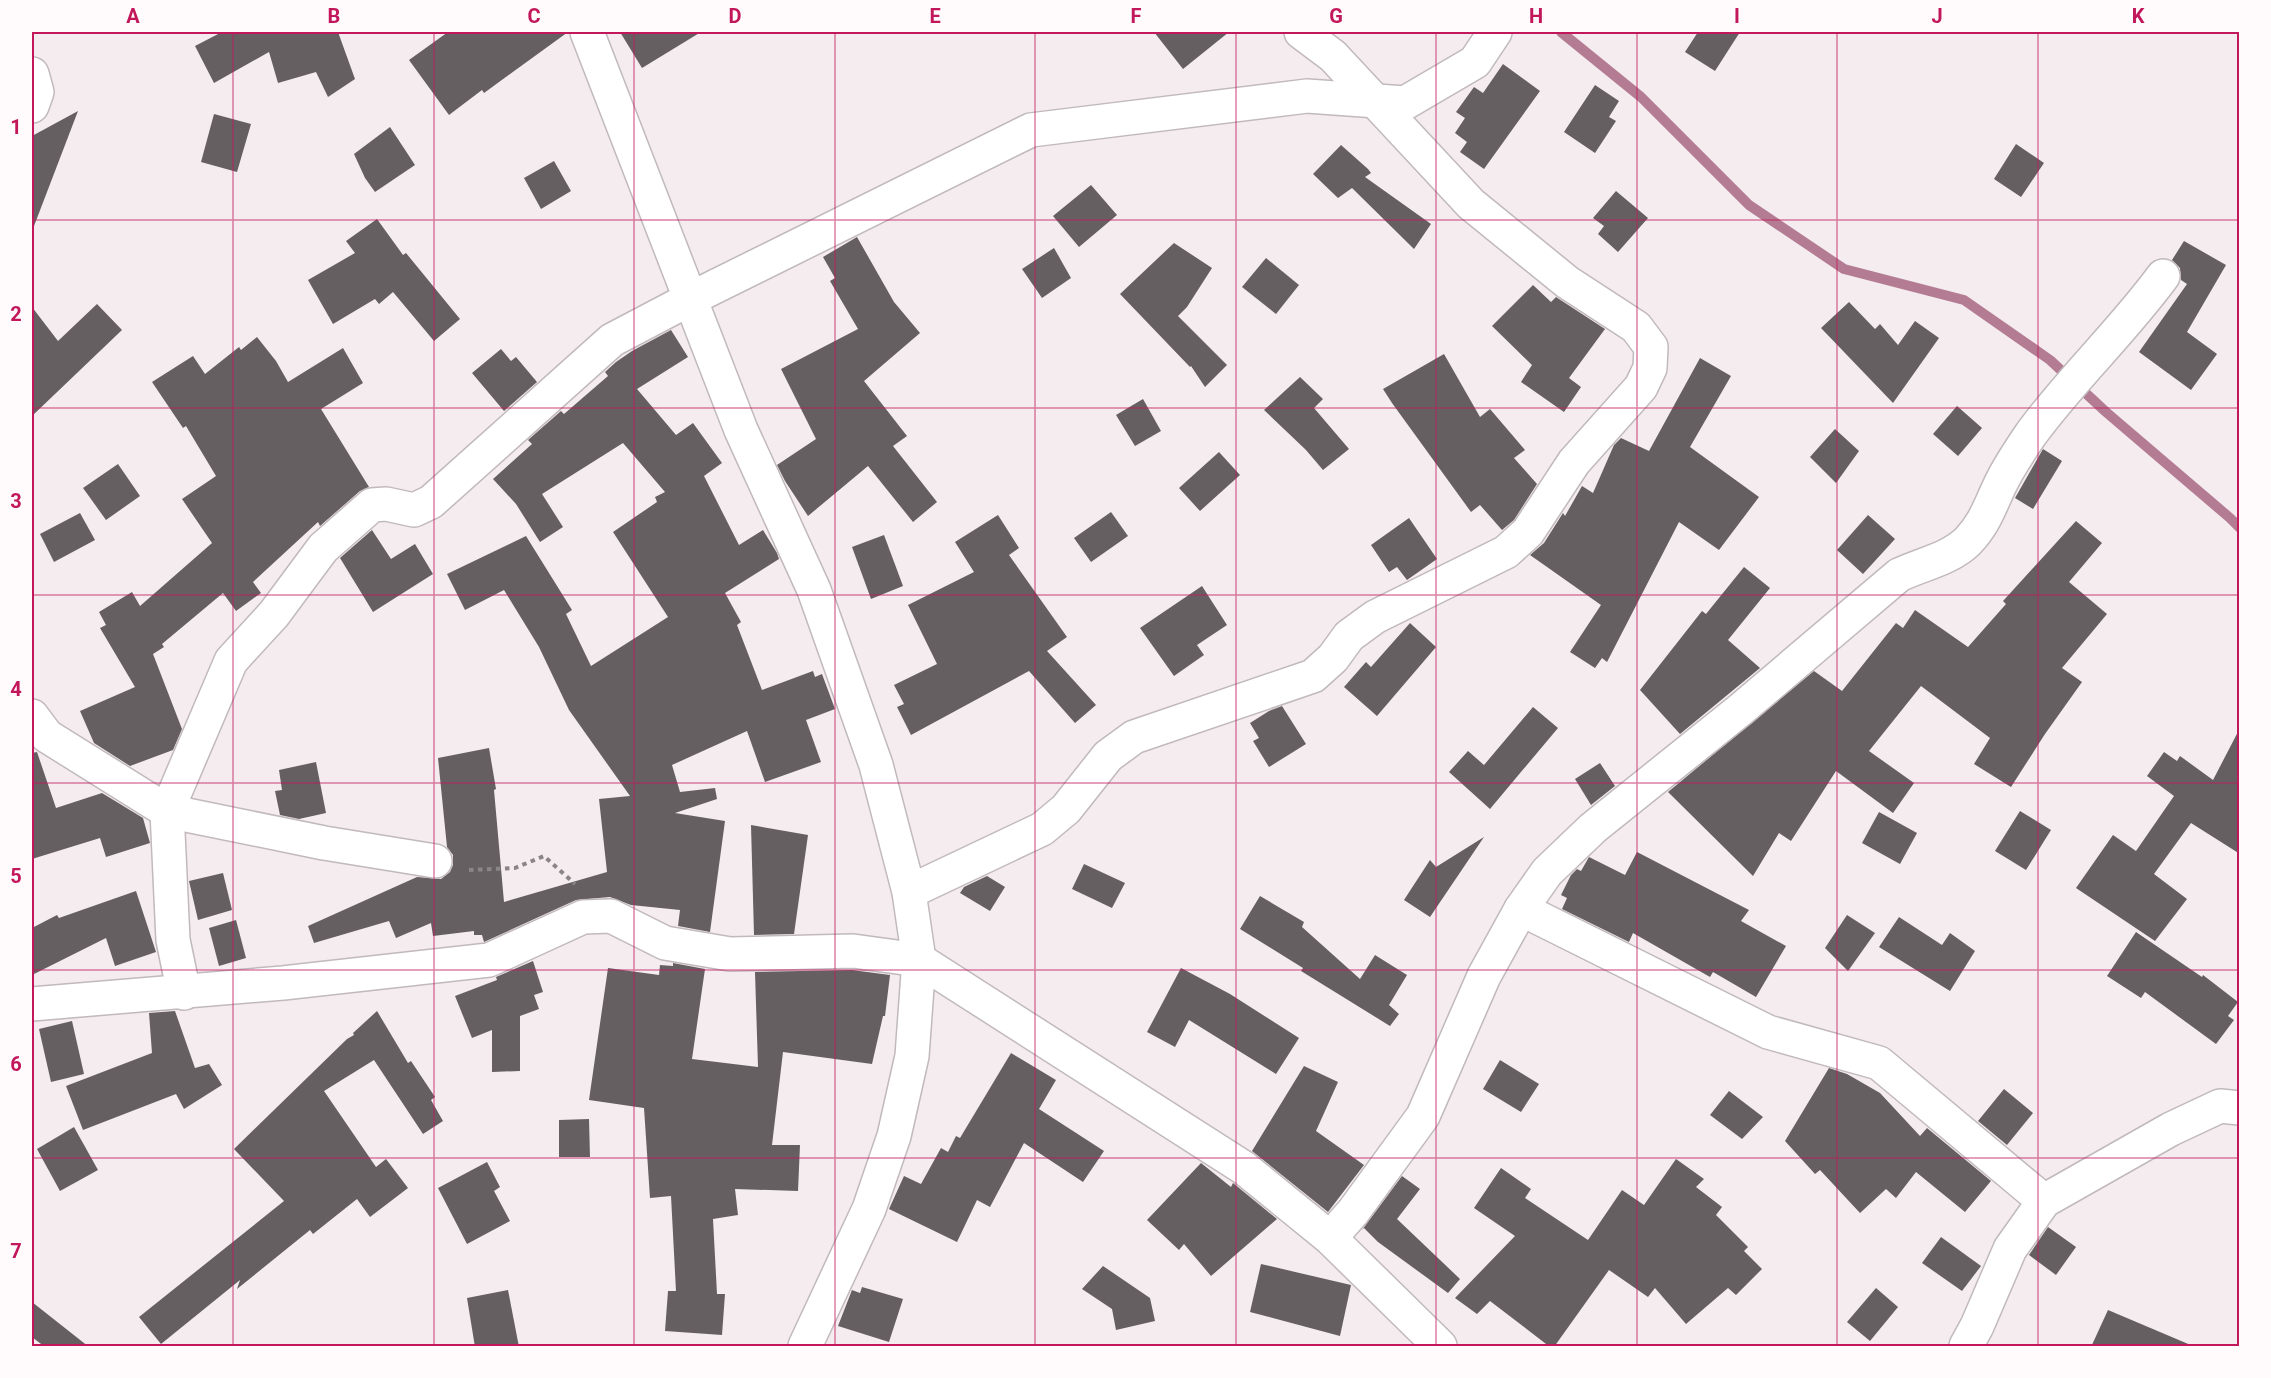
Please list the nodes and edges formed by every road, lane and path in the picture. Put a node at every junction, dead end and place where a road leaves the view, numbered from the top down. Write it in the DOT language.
graph roads {
  1 [pos="587,32"];
  2 [pos="1301,32"];
  3 [pos="1495,32"];
  4 [pos="32,74"];
  5 [pos="1373,101"];
  6 [pos="32,106"];
  7 [pos="2163,276"];
  8 [pos="690,298"];
  9 [pos="32,716"];
  10 [pos="167,811"];
  11 [pos="435,861"];
  12 [pos="909,892"];
  13 [pos="1521,909"];
  14 [pos="611,916"];
  15 [pos="919,960"];
  16 [pos="184,993"];
  17 [pos="32,1004"];
  18 [pos="2240,1108"];
  19 [pos="2044,1201"];
  20 [pos="1330,1238"];
  21 [pos="805,1347"];
  22 [pos="1440,1347"];
  23 [pos="1966,1347"];
  1 -- 8 [label="street"];
  2 -- 5 [label="street"];
  3 -- 5 [label="street"];
  4 -- 6 [label="street"];
  5 -- 8 [label="street"];
  5 -- 12 [label="street"];
  7 -- 13 [label="street"];
  8 -- 10 [label="street"];
  8 -- 12 [label="street"];
  9 -- 10 [label="street"];
  10 -- 11 [label="street"];
  10 -- 16 [label="street"];
  11 -- 14 [label="path"];
  12 -- 15 [label="street"];
  13 -- 19 [label="street"];
  13 -- 20 [label="street"];
  14 -- 15 [label="street"];
  14 -- 16 [label="street"];
  15 -- 20 [label="street"];
  15 -- 21 [label="street"];
  16 -- 17 [label="street"];
  18 -- 19 [label="street"];
  19 -- 23 [label="street"];
  20 -- 22 [label="street"];
}
